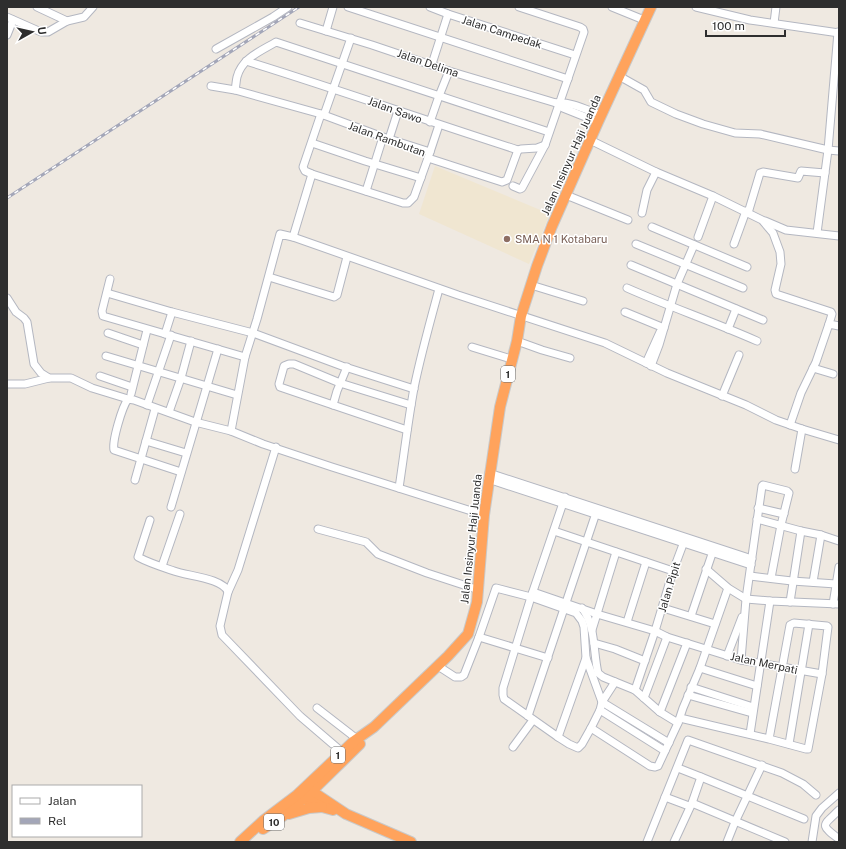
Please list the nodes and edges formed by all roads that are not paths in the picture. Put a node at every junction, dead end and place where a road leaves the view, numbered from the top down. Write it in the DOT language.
graph roads {
  1 [pos="37,7"];
  2 [pos="93,7"];
  3 [pos="288,7"];
  4 [pos="333,7"];
  5 [pos="348,7"];
  6 [pos="430,7"];
  7 [pos="519,7"];
  8 [pos="612,7"];
  9 [pos="651,7"];
  10 [pos="696,7"];
  11 [pos="776,7"];
  12 [pos="448,14"];
  13 [pos="10,18"];
  14 [pos="644,20"];
  15 [pos="67,21"];
  16 [pos="300,23"];
  17 [pos="774,23"];
  18 [pos="326,31"];
  19 [pos="838,33"];
  20 [pos="7,35"];
  21 [pos="441,37"];
  22 [pos="351,38"];
  23 [pos="216,49"];
  24 [pos="575,55"];
  25 [pos="246,60"];
  26 [pos="342,63"];
  27 [pos="432,64"];
  28 [pos="449,71"];
  29 [pos="619,76"];
  30 [pos="568,79"];
  31 [pos="211,86"];
  32 [pos="334,88"];
  33 [pos="235,90"];
  34 [pos="439,96"];
  35 [pos="559,104"];
  36 [pos="398,111"];
  37 [pos="322,114"];
  38 [pos="599,118"];
  39 [pos="430,122"];
  40 [pos="439,125"];
  41 [pos="549,132"];
  42 [pos="386,138"];
  43 [pos="590,140"];
  44 [pos="312,143"];
  45 [pos="545,145"];
  46 [pos="518,150"];
  47 [pos="828,150"];
  48 [pos="839,151"];
  49 [pos="429,155"];
  50 [pos="374,164"];
  51 [pos="656,172"];
  52 [pos="825,173"];
  53 [pos="312,174"];
  54 [pos="421,178"];
  55 [pos="513,186"];
  56 [pos="366,191"];
  57 [pos="566,195"];
  58 [pos="713,196"];
  59 [pos="747,212"];
  60 [pos="642,213"];
  61 [pos="628,220"];
  62 [pos="762,220"];
  63 [pos="652,227"];
  64 [pos="818,233"];
  65 [pos="839,236"];
  66 [pos="294,237"];
  67 [pos="698,237"];
  68 [pos="636,244"];
  69 [pos="734,244"];
  70 [pos="694,245"];
  71 [pos="347,257"];
  72 [pos="686,264"];
  73 [pos="631,265"];
  74 [pos="747,267"];
  75 [pos="268,277"];
  76 [pos="110,279"];
  77 [pos="677,284"];
  78 [pos="531,285"];
  79 [pos="627,288"];
  80 [pos="743,288"];
  81 [pos="439,289"];
  82 [pos="107,293"];
  83 [pos="7,298"];
  84 [pos="583,301"];
  85 [pos="670,306"];
  86 [pos="736,309"];
  87 [pos="172,312"];
  88 [pos="625,312"];
  89 [pos="521,316"];
  90 [pos="763,320"];
  91 [pos="829,324"];
  92 [pos="839,326"];
  93 [pos="664,328"];
  94 [pos="728,329"];
  95 [pos="147,330"];
  96 [pos="108,333"];
  97 [pos="253,333"];
  98 [pos="168,335"];
  99 [pos="517,340"];
  100 [pos="191,341"];
  101 [pos="757,341"];
  102 [pos="143,345"];
  103 [pos="472,347"];
  104 [pos="218,349"];
  105 [pos="739,354"];
  106 [pos="106,356"];
  107 [pos="245,357"];
  108 [pos="570,358"];
  109 [pos="512,359"];
  110 [pos="648,364"];
  111 [pos="138,366"];
  112 [pos="347,368"];
  113 [pos="813,368"];
  114 [pos="159,372"];
  115 [pos="833,374"];
  116 [pos="100,376"];
  117 [pos="49,378"];
  118 [pos="181,378"];
  119 [pos="340,383"];
  120 [pos="7,384"];
  121 [pos="206,386"];
  122 [pos="414,389"];
  123 [pos="130,393"];
  124 [pos="237,395"];
  125 [pos="722,396"];
  126 [pos="147,405"];
  127 [pos="333,405"];
  128 [pos="411,405"];
  129 [pos="155,409"];
  130 [pos="169,412"];
  131 [pos="195,422"];
  132 [pos="790,425"];
  133 [pos="407,430"];
  134 [pos="802,430"];
  135 [pos="231,431"];
  136 [pos="839,440"];
  137 [pos="146,441"];
  138 [pos="276,447"];
  139 [pos="186,453"];
  140 [pos="141,460"];
  141 [pos="794,468"];
  142 [pos="181,472"];
  143 [pos="489,476"];
  144 [pos="135,480"];
  145 [pos="399,488"];
  146 [pos="564,500"];
  147 [pos="171,507"];
  148 [pos="758,508"];
  149 [pos="596,511"];
  150 [pos="180,514"];
  151 [pos="784,514"];
  152 [pos="484,515"];
  153 [pos="757,519"];
  154 [pos="150,520"];
  155 [pos="781,525"];
  156 [pos="318,528"];
  157 [pos="554,531"];
  158 [pos="801,531"];
  159 [pos="821,535"];
  160 [pos="685,540"];
  161 [pos="839,541"];
  162 [pos="586,542"];
  163 [pos="713,549"];
  164 [pos="616,552"];
  165 [pos="646,562"];
  166 [pos="751,562"];
  167 [pos="162,566"];
  168 [pos="839,567"];
  169 [pos="706,569"];
  170 [pos="674,571"];
  171 [pos="750,576"];
  172 [pos="771,578"];
  173 [pos="792,581"];
  174 [pos="813,582"];
  175 [pos="836,584"];
  176 [pos="728,588"];
  177 [pos="479,590"];
  178 [pos="228,592"];
  179 [pos="532,594"];
  180 [pos="746,599"];
  181 [pos="770,601"];
  182 [pos="790,602"];
  183 [pos="836,604"];
  184 [pos="565,606"];
  185 [pos="746,607"];
  186 [pos="582,608"];
  187 [pos="663,608"];
  188 [pos="597,614"];
  189 [pos="691,616"];
  190 [pos="627,622"];
  191 [pos="715,624"];
  192 [pos="809,624"];
  193 [pos="592,631"];
  194 [pos="655,631"];
  195 [pos="479,637"];
  196 [pos="667,637"];
  197 [pos="594,643"];
  198 [pos="687,643"];
  199 [pos="515,648"];
  200 [pos="707,649"];
  201 [pos="728,656"];
  202 [pos="548,658"];
  203 [pos="586,658"];
  204 [pos="741,660"];
  205 [pos="645,661"];
  206 [pos="761,664"];
  207 [pos="438,666"];
  208 [pos="700,668"];
  209 [pos="782,668"];
  210 [pos="802,671"];
  211 [pos="822,674"];
  212 [pos="615,682"];
  213 [pos="757,686"];
  214 [pos="691,687"];
  215 [pos="635,690"];
  216 [pos="688,695"];
  217 [pos="644,698"];
  218 [pos="602,702"];
  219 [pos="318,708"];
  220 [pos="600,710"];
  221 [pos="753,710"];
  222 [pos="660,712"];
  223 [pos="530,718"];
  224 [pos="679,721"];
  225 [pos="374,727"];
  226 [pos="591,728"];
  227 [pos="750,734"];
  228 [pos="558,737"];
  229 [pos="357,739"];
  230 [pos="769,739"];
  231 [pos="669,743"];
  232 [pos="789,744"];
  233 [pos="513,747"];
  234 [pos="665,751"];
  235 [pos="342,752"];
  236 [pos="762,765"];
  237 [pos="678,768"];
  238 [pos="701,777"];
  239 [pos="321,783"];
  240 [pos="304,793"];
  241 [pos="839,793"];
  242 [pos="816,795"];
  243 [pos="748,796"];
  244 [pos="665,797"];
  245 [pos="690,804"];
  246 [pos="324,805"];
  247 [pos="838,811"];
  248 [pos="283,816"];
  249 [pos="804,820"];
  250 [pos="735,822"];
  251 [pos="839,839"];
  252 [pos="241,842"];
  253 [pos="410,842"];
  254 [pos="646,842"];
  255 [pos="674,842"];
  256 [pos="727,842"];
  257 [pos="785,842"];
  258 [pos="812,842"];
  1 -- 15 [label="street"];
  2 -- 15 [label="street"];
  3 -- 23 [label="street"];
  4 -- 18 [label="street"];
  5 -- 21 [label="street"];
  6 -- 12 [label="street, Jalan Campedak"];
  7 -- 24 [label="street"];
  8 -- 14 [label="street"];
  9 -- 14 [label="highway, Jalan Insinyur Haji Juanda / 1"];
  10 -- 17 [label="street"];
  11 -- 17 [label="street"];
  12 -- 21 [label="street"];
  12 -- 24 [label="street, Jalan Campedak"];
  13 -- 15 [label="street"];
  13 -- 20 [label="street"];
  14 -- 29 [label="highway, Jalan Insinyur Haji Juanda / 1"];
  16 -- 18 [label="street, Jalan Delima"];
  17 -- 19 [label="street"];
  18 -- 22 [label="street, Jalan Delima"];
  19 -- 47 [label="street"];
  21 -- 27 [label="street"];
  21 -- 30 [label="street"];
  22 -- 26 [label="street"];
  22 -- 27 [label="street, Jalan Delima"];
  24 -- 30 [label="street"];
  25 -- 26 [label="street"];
  25 -- 32 [label="street, Jalan Sawo"];
  25 -- 33 [label="street"];
  26 -- 32 [label="street"];
  26 -- 34 [label="street"];
  27 -- 28 [label="street, Jalan Delima"];
  28 -- 34 [label="street"];
  28 -- 35 [label="street, Jalan Delima"];
  29 -- 38 [label="highway, Jalan Insinyur Haji Juanda / 1"];
  29 -- 47 [label="street"];
  30 -- 35 [label="street"];
  31 -- 33 [label="street, Jalan Rambutan"];
  32 -- 36 [label="street, Jalan Sawo"];
  32 -- 37 [label="street"];
  33 -- 37 [label="street, Jalan Rambutan"];
  34 -- 39 [label="street"];
  34 -- 41 [label="street"];
  35 -- 38 [label="street, Jalan Delima"];
  35 -- 41 [label="street"];
  36 -- 39 [label="street, Jalan Sawo"];
  36 -- 42 [label="street"];
  37 -- 42 [label="street, Jalan Rambutan"];
  37 -- 44 [label="street"];
  38 -- 43 [label="highway, Jalan Insinyur Haji Juanda / 1"];
  39 -- 40 [label="street, Jalan Sawo"];
  40 -- 46 [label="street, Jalan Sawo"];
  40 -- 49 [label="street"];
  41 -- 45 [label="street"];
  42 -- 49 [label="street, Jalan Rambutan"];
  42 -- 50 [label="street"];
  43 -- 51 [label="street"];
  43 -- 57 [label="highway, Jalan Insinyur Haji Juanda / 1"];
  44 -- 50 [label="street"];
  44 -- 53 [label="street"];
  45 -- 46 [label="street, Jalan Sawo"];
  45 -- 55 [label="street"];
  46 -- 49 [label="street, Jalan Rambutan"];
  47 -- 48 [label="street"];
  47 -- 52 [label="street"];
  49 -- 54 [label="street"];
  50 -- 54 [label="street"];
  50 -- 56 [label="street"];
  51 -- 58 [label="street"];
  51 -- 60 [label="street"];
  52 -- 59 [label="street"];
  52 -- 64 [label="street"];
  53 -- 56 [label="street"];
  53 -- 66 [label="street"];
  54 -- 56 [label="street"];
  57 -- 61 [label="street"];
  57 -- 78 [label="highway, Jalan Insinyur Haji Juanda / 1"];
  58 -- 59 [label="street"];
  58 -- 67 [label="street"];
  59 -- 62 [label="street"];
  59 -- 69 [label="street"];
  62 -- 64 [label="street"];
  62 -- 91 [label="street"];
  63 -- 70 [label="street"];
  64 -- 65 [label="street"];
  66 -- 71 [label="street"];
  66 -- 75 [label="street"];
  68 -- 72 [label="street"];
  70 -- 72 [label="street"];
  70 -- 74 [label="street"];
  71 -- 75 [label="street"];
  71 -- 81 [label="street"];
  72 -- 77 [label="street"];
  72 -- 80 [label="street"];
  73 -- 77 [label="street"];
  75 -- 97 [label="street"];
  76 -- 82 [label="street"];
  77 -- 85 [label="street"];
  77 -- 86 [label="street"];
  78 -- 84 [label="street"];
  78 -- 89 [label="highway, Jalan Insinyur Haji Juanda / 1"];
  79 -- 85 [label="street"];
  81 -- 89 [label="street"];
  81 -- 122 [label="street"];
  82 -- 87 [label="street"];
  82 -- 95 [label="street"];
  83 -- 117 [label="street"];
  85 -- 93 [label="street"];
  85 -- 94 [label="street"];
  86 -- 90 [label="street"];
  86 -- 94 [label="street"];
  87 -- 97 [label="street"];
  87 -- 98 [label="street"];
  88 -- 93 [label="street"];
  89 -- 99 [label="highway, Jalan Insinyur Haji Juanda / 1"];
  89 -- 110 [label="street"];
  91 -- 92 [label="street"];
  91 -- 113 [label="street"];
  93 -- 110 [label="street"];
  94 -- 101 [label="street"];
  95 -- 98 [label="street"];
  95 -- 102 [label="street"];
  96 -- 102 [label="street"];
  97 -- 107 [label="street"];
  97 -- 112 [label="street"];
  98 -- 100 [label="street"];
  98 -- 114 [label="street"];
  99 -- 108 [label="street"];
  99 -- 109 [label="highway, Jalan Insinyur Haji Juanda / 1"];
  100 -- 104 [label="street"];
  100 -- 118 [label="street"];
  102 -- 111 [label="street"];
  103 -- 109 [label="street"];
  104 -- 107 [label="street"];
  104 -- 121 [label="street"];
  105 -- 125 [label="street"];
  106 -- 111 [label="street"];
  107 -- 124 [label="street"];
  109 -- 143 [label="highway, Jalan Insinyur Haji Juanda / 1"];
  110 -- 125 [label="street"];
  111 -- 114 [label="street"];
  111 -- 123 [label="street"];
  112 -- 119 [label="street"];
  112 -- 122 [label="street"];
  113 -- 115 [label="street"];
  113 -- 132 [label="street"];
  114 -- 118 [label="street"];
  114 -- 126 [label="street"];
  116 -- 123 [label="street"];
  117 -- 120 [label="street"];
  117 -- 123 [label="street"];
  118 -- 121 [label="street"];
  118 -- 130 [label="street"];
  119 -- 127 [label="street"];
  119 -- 127 [label="street"];
  119 -- 128 [label="street"];
  121 -- 124 [label="street"];
  121 -- 131 [label="street"];
  122 -- 128 [label="street"];
  123 -- 126 [label="street"];
  123 -- 140 [label="street"];
  124 -- 135 [label="street"];
  125 -- 132 [label="street"];
  126 -- 129 [label="street"];
  127 -- 133 [label="street"];
  128 -- 133 [label="street"];
  129 -- 130 [label="street"];
  129 -- 137 [label="street"];
  130 -- 131 [label="street"];
  131 -- 135 [label="street"];
  131 -- 139 [label="street"];
  132 -- 134 [label="street"];
  133 -- 145 [label="street"];
  134 -- 136 [label="street"];
  134 -- 141 [label="street"];
  135 -- 138 [label="street"];
  137 -- 139 [label="street"];
  137 -- 140 [label="street"];
  138 -- 145 [label="street"];
  138 -- 178 [label="street"];
  139 -- 142 [label="street"];
  140 -- 142 [label="street"];
  140 -- 144 [label="street"];
  142 -- 147 [label="street"];
  143 -- 146 [label="street"];
  143 -- 152 [label="highway, Jalan Insinyur Haji Juanda / 1"];
  145 -- 152 [label="street"];
  146 -- 149 [label="street"];
  146 -- 157 [label="street"];
  148 -- 151 [label="street"];
  148 -- 151 [label="street"];
  148 -- 153 [label="street"];
  149 -- 160 [label="street"];
  149 -- 162 [label="street"];
  150 -- 167 [label="street"];
  151 -- 155 [label="street"];
  152 -- 177 [label="highway, Jalan Insinyur Haji Juanda / 1"];
  153 -- 155 [label="street"];
  153 -- 166 [label="street"];
  154 -- 167 [label="street"];
  155 -- 158 [label="street"];
  155 -- 172 [label="street"];
  156 -- 177 [label="street"];
  157 -- 162 [label="street"];
  157 -- 179 [label="street"];
  158 -- 159 [label="street"];
  158 -- 173 [label="street"];
  159 -- 161 [label="street"];
  159 -- 174 [label="street"];
  160 -- 163 [label="street"];
  160 -- 170 [label="street, Jalan Pipit"];
  162 -- 164 [label="street"];
  162 -- 184 [label="street"];
  163 -- 166 [label="street"];
  163 -- 169 [label="street"];
  164 -- 165 [label="street"];
  164 -- 188 [label="street"];
  165 -- 170 [label="street"];
  165 -- 190 [label="street"];
  166 -- 171 [label="street"];
  167 -- 178 [label="street"];
  168 -- 175 [label="street"];
  169 -- 176 [label="street"];
  169 -- 189 [label="street"];
  170 -- 187 [label="street, Jalan Pipit"];
  171 -- 172 [label="street"];
  171 -- 180 [label="street"];
  172 -- 173 [label="street"];
  173 -- 174 [label="street"];
  173 -- 182 [label="street"];
  174 -- 175 [label="street"];
  175 -- 183 [label="street"];
  176 -- 180 [label="street"];
  176 -- 191 [label="street"];
  177 -- 207 [label="highway, Jalan Insinyur Haji Juanda / 1"];
  178 -- 235 [label="street"];
  179 -- 184 [label="street"];
  179 -- 195 [label="street"];
  179 -- 199 [label="street"];
  180 -- 181 [label="street"];
  180 -- 185 [label="street"];
  181 -- 182 [label="street"];
  181 -- 206 [label="street"];
  182 -- 183 [label="street"];
  184 -- 186 [label="street, Jalan Merpati"];
  184 -- 202 [label="street"];
  184 -- 203 [label="street"];
  185 -- 201 [label="street"];
  185 -- 204 [label="street"];
  186 -- 188 [label="street, Jalan Merpati"];
  186 -- 193 [label="street"];
  187 -- 189 [label="street"];
  187 -- 194 [label="street, Jalan Pipit"];
  188 -- 190 [label="street, Jalan Merpati"];
  188 -- 193 [label="street"];
  189 -- 191 [label="street"];
  190 -- 194 [label="street, Jalan Merpati"];
  191 -- 200 [label="street"];
  192 -- 209 [label="street"];
  192 -- 210 [label="street"];
  192 -- 211 [label="street"];
  193 -- 197 [label="street"];
  194 -- 196 [label="street, Jalan Merpati"];
  194 -- 205 [label="street, Jalan Pipit"];
  195 -- 199 [label="street"];
  195 -- 207 [label="street"];
  196 -- 198 [label="street, Jalan Merpati"];
  196 -- 217 [label="street"];
  197 -- 205 [label="street"];
  197 -- 212 [label="street"];
  198 -- 200 [label="street, Jalan Merpati"];
  198 -- 222 [label="street"];
  199 -- 202 [label="street"];
  199 -- 223 [label="street"];
  200 -- 201 [label="street, Jalan Merpati"];
  200 -- 208 [label="street"];
  201 -- 204 [label="street, Jalan Merpati"];
  202 -- 223 [label="street"];
  203 -- 218 [label="street"];
  203 -- 228 [label="street"];
  204 -- 206 [label="street, Jalan Merpati"];
  205 -- 215 [label="street, Jalan Pipit"];
  206 -- 209 [label="street, Jalan Merpati"];
  206 -- 213 [label="street"];
  207 -- 225 [label="highway, Jalan Insinyur Haji Juanda / 1"];
  208 -- 213 [label="street"];
  208 -- 214 [label="street"];
  209 -- 210 [label="street, Jalan Merpati"];
  209 -- 230 [label="street"];
  210 -- 211 [label="street, Jalan Merpati"];
  210 -- 232 [label="street"];
  211 -- 232 [label="street"];
  212 -- 215 [label="street"];
  212 -- 218 [label="street"];
  213 -- 221 [label="street"];
  214 -- 216 [label="street"];
  214 -- 221 [label="street"];
  215 -- 217 [label="street"];
  216 -- 221 [label="street"];
  216 -- 224 [label="street"];
  217 -- 222 [label="street"];
  218 -- 220 [label="street"];
  218 -- 231 [label="street"];
  219 -- 229 [label="street"];
  220 -- 226 [label="street"];
  220 -- 234 [label="street"];
  221 -- 227 [label="street"];
  222 -- 224 [label="street"];
  223 -- 228 [label="street"];
  223 -- 233 [label="street"];
  224 -- 227 [label="street"];
  224 -- 231 [label="street"];
  225 -- 229 [label="highway, Jalan Insinyur Haji Juanda / 1"];
  225 -- 239 [label="highway, Jalan Insinyur Haji Juanda / 1"];
  226 -- 228 [label="street"];
  226 -- 234 [label="street"];
  227 -- 230 [label="street"];
  229 -- 235 [label="highway, Jalan Insinyur Haji Juanda / 1"];
  230 -- 232 [label="street"];
  231 -- 234 [label="street"];
  235 -- 240 [label="highway, Jalan Insinyur Haji Juanda / 1"];
  236 -- 237 [label="street"];
  236 -- 242 [label="street"];
  236 -- 243 [label="street"];
  237 -- 238 [label="street"];
  237 -- 244 [label="street"];
  238 -- 243 [label="street"];
  238 -- 245 [label="street"];
  239 -- 240 [label="highway, Jalan Insinyur Haji Juanda / 10"];
  239 -- 246 [label="highway"];
  240 -- 246 [label="highway"];
  240 -- 248 [label="highway, 10"];
  240 -- 252 [label="highway, 10"];
  241 -- 258 [label="street"];
  243 -- 249 [label="street"];
  243 -- 250 [label="street"];
  244 -- 245 [label="street"];
  244 -- 254 [label="street"];
  245 -- 250 [label="street"];
  245 -- 255 [label="street"];
  246 -- 248 [label="highway"];
  246 -- 253 [label="highway"];
  247 -- 251 [label="street"];
  248 -- 252 [label="highway, 10"];
  250 -- 256 [label="street"];
  250 -- 257 [label="street"];
}
